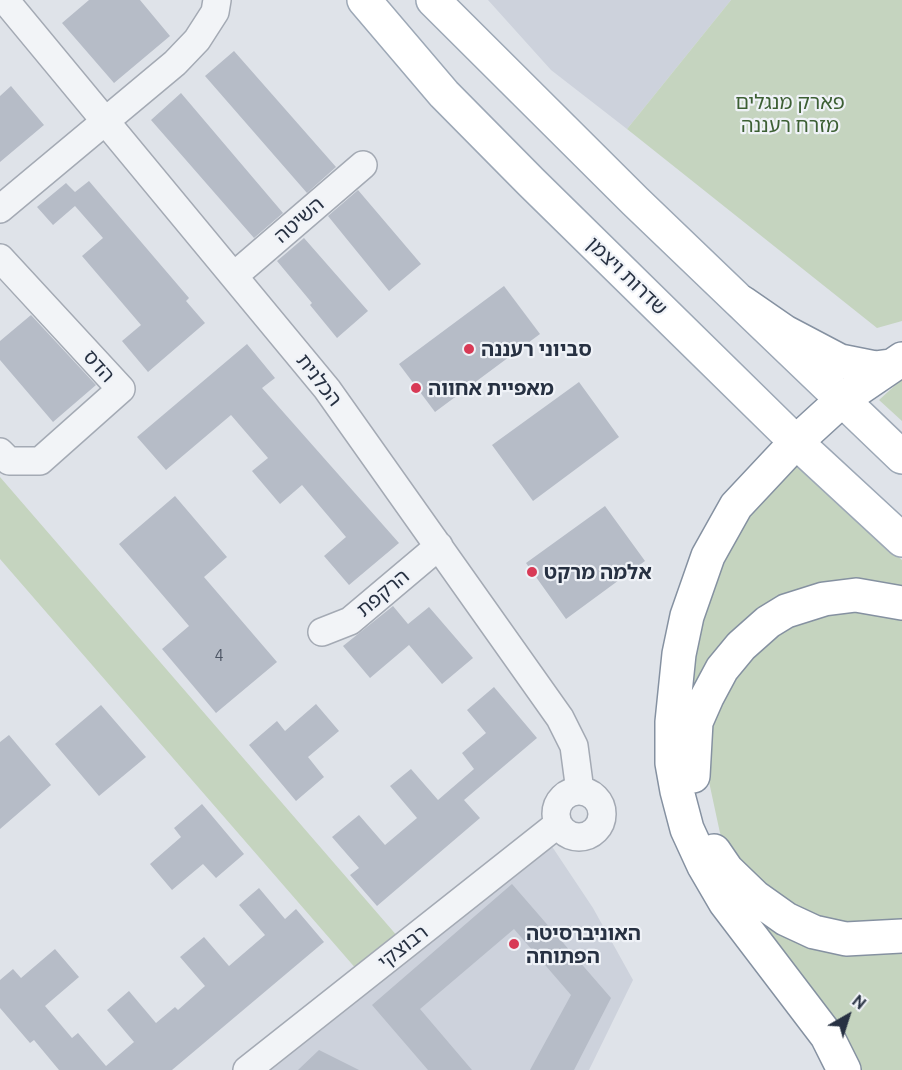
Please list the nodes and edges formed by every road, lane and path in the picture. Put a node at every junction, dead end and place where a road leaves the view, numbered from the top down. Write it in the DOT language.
graph roads {
  1 [pos="5,0"];
  2 [pos="217,0"];
  3 [pos="364,0"];
  4 [pos="433,0"];
  5 [pos="105,122"];
  6 [pos="363,165"];
  7 [pos="0,209"];
  8 [pos="0,258"];
  9 [pos="235,274"];
  10 [pos="743,303"];
  11 [pos="896,362"];
  12 [pos="842,400"];
  13 [pos="796,442"];
  14 [pos="0,452"];
  15 [pos="902,457"];
  16 [pos="902,540"];
  17 [pos="439,546"];
  18 [pos="902,603"];
  19 [pos="322,632"];
  20 [pos="580,791"];
  21 [pos="558,824"];
  22 [pos="902,936"];
  23 [pos="247,1070"];
  24 [pos="844,1070"];
  1 -- 5 [label="street, הכלנית"];
  2 -- 5 [label="street"];
  3 -- 13 [label="main road, שדרות ויצמן"];
  4 -- 10 [label="main road"];
  5 -- 7 [label="street"];
  5 -- 9 [label="street, הכלנית"];
  6 -- 9 [label="street, השיטה"];
  8 -- 14 [label="street, הדס"];
  9 -- 17 [label="street, הכלנית"];
  10 -- 11 [label="main road"];
  10 -- 12 [label="main road"];
  11 -- 12 [label="main road"];
  12 -- 13 [label="main road"];
  12 -- 15 [label="main road"];
  13 -- 16 [label="main road, שדרות ויצמן"];
  13 -- 24 [label="main road"];
  17 -- 19 [label="street, הרקפת"];
  17 -- 20 [label="street, הכלנית"];
  18 -- 22 [label="main road"];
  20 -- 21 [label="street"];
  20 -- 21 [label="street"];
  21 -- 23 [label="street, רבוצקי"];
}
